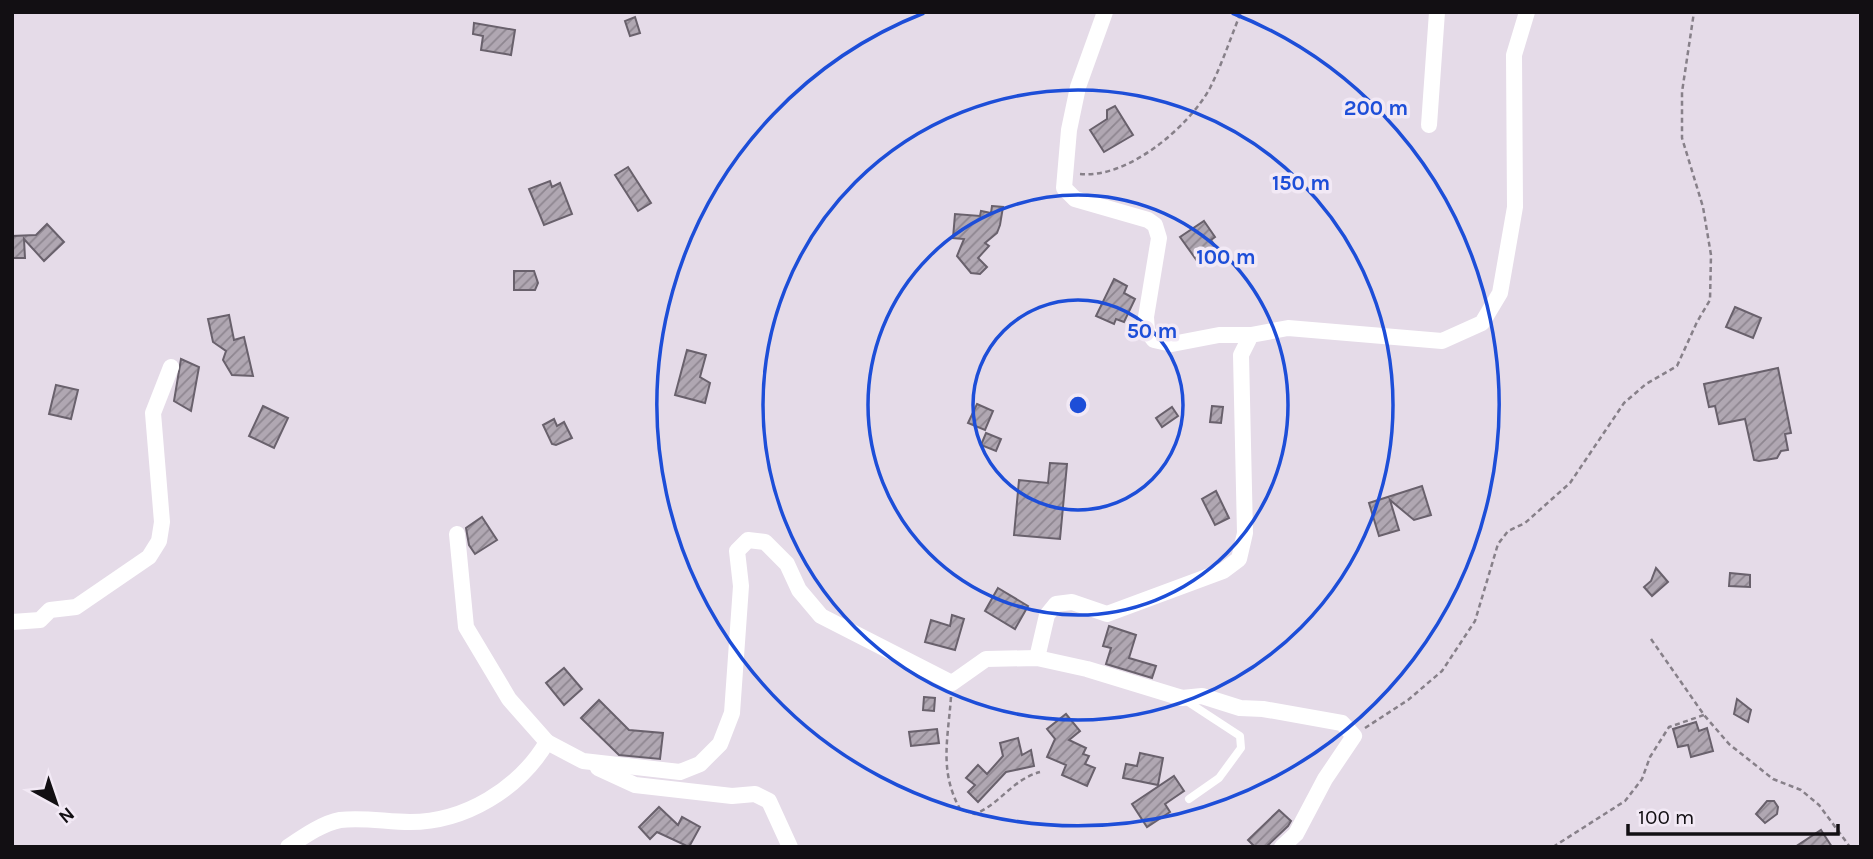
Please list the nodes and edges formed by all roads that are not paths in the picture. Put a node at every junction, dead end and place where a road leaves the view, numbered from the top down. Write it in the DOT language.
graph roads {
  1 [pos="1105,12"];
  2 [pos="1437,12"];
  3 [pos="1527,12"];
  4 [pos="1429,125"];
  5 [pos="1251,335"];
  6 [pos="171,367"];
  7 [pos="457,534"];
  8 [pos="12,622"];
  9 [pos="1037,658"];
  10 [pos="1182,698"];
  11 [pos="547,742"];
  12 [pos="583,761"];
  13 [pos="1189,799"];
  14 [pos="288,847"];
  15 [pos="790,847"];
  16 [pos="1282,847"];
  1 -- 5 [label="street"];
  2 -- 4 [label="street"];
  3 -- 5 [label="street"];
  5 -- 9 [label="street"];
  6 -- 8 [label="street"];
  7 -- 11 [label="street"];
  9 -- 10 [label="street"];
  9 -- 12 [label="street"];
  10 -- 13 [label="lane"];
  10 -- 16 [label="street"];
  11 -- 12 [label="street"];
  11 -- 14 [label="street"];
  12 -- 15 [label="street"];
}
